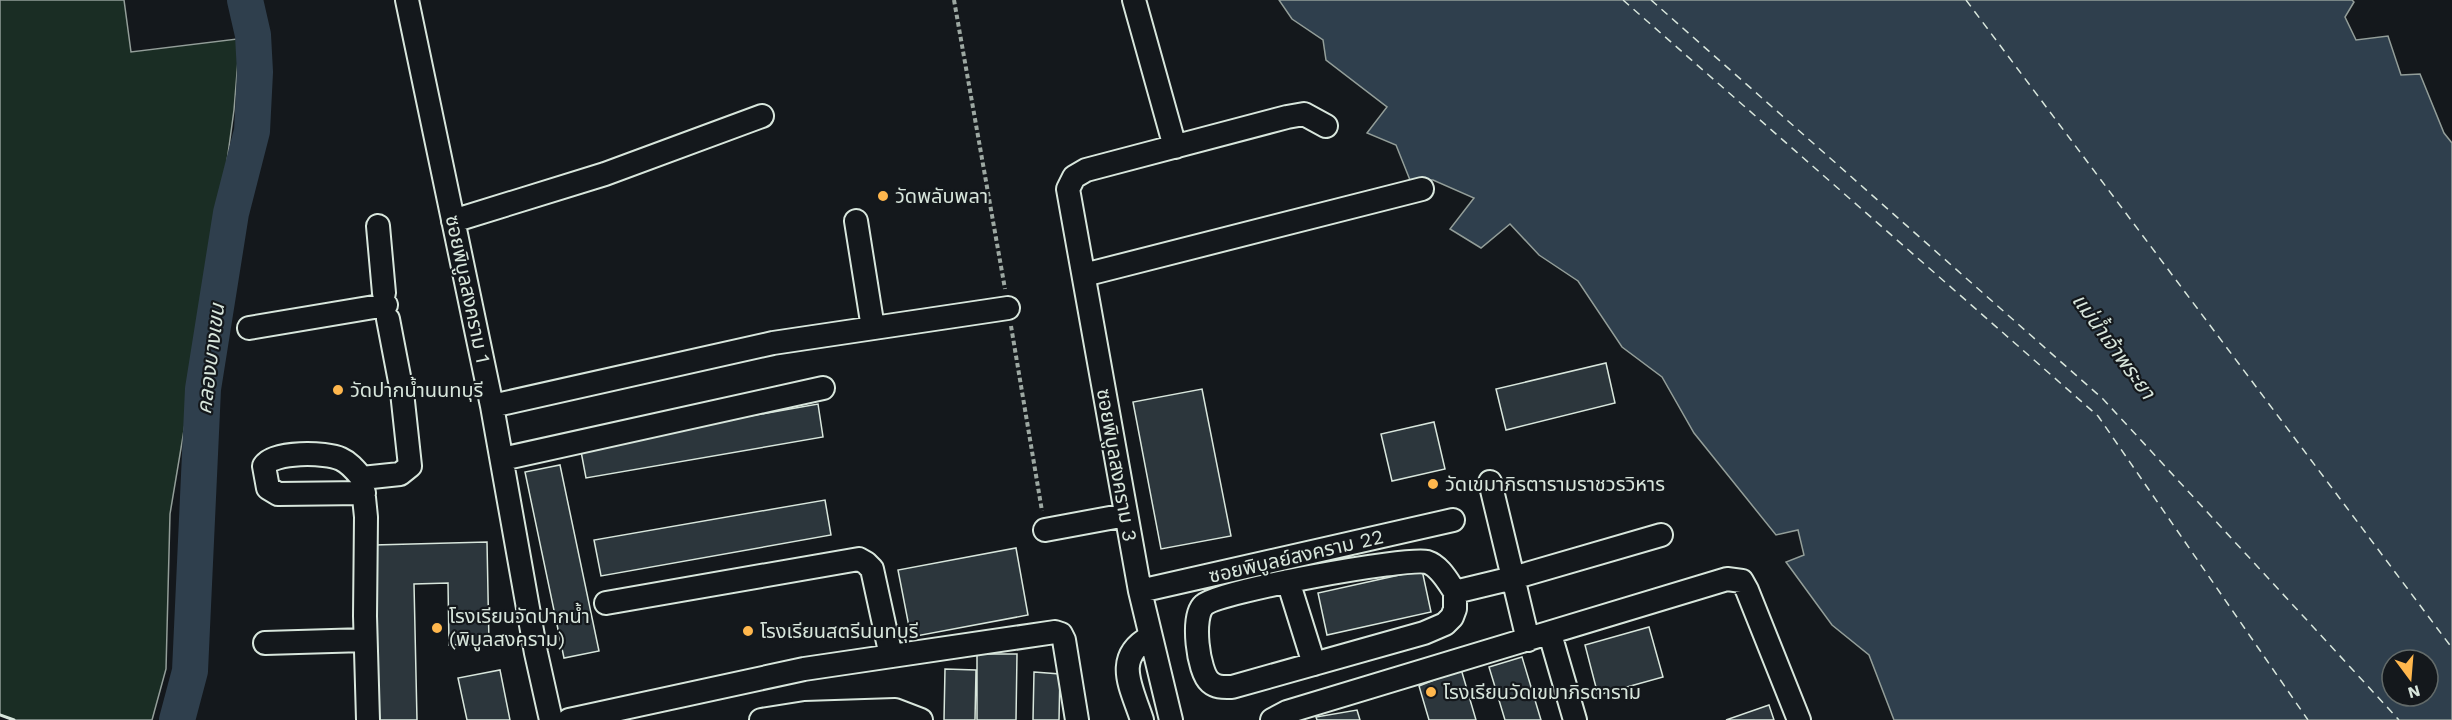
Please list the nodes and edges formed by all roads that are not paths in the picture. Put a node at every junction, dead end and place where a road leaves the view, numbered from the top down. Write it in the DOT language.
graph roads {
  1 [pos="407,0"];
  2 [pos="1134,0"];
  3 [pos="762,116"];
  4 [pos="1326,126"];
  5 [pos="1175,147"];
  6 [pos="1422,189"];
  7 [pos="453,221"];
  8 [pos="856,221"];
  9 [pos="378,226"];
  10 [pos="1084,275"];
  11 [pos="386,306"];
  12 [pos="1008,308"];
  13 [pos="249,328"];
  14 [pos="873,328"];
  15 [pos="823,388"];
  16 [pos="492,406"];
  17 [pos="502,459"];
  18 [pos="1490,482"];
  19 [pos="1126,514"];
  20 [pos="1453,520"];
  21 [pos="1045,530"];
  22 [pos="1661,535"];
  23 [pos="1513,578"];
  24 [pos="1287,581"];
  25 [pos="1140,591"];
  26 [pos="1455,592"];
  27 [pos="606,603"];
  28 [pos="1550,633"];
  29 [pos="1150,637"];
  30 [pos="365,640"];
  31 [pos="1528,640"];
  32 [pos="265,643"];
  33 [pos="891,656"];
  34 [pos="1314,664"];
  35 [pos="368,720"];
  36 [pos="551,720"];
  37 [pos="569,720"];
  38 [pos="761,720"];
  39 [pos="921,720"];
  40 [pos="1077,720"];
  41 [pos="1142,720"];
  42 [pos="1172,720"];
  43 [pos="1272,720"];
  44 [pos="1575,720"];
  45 [pos="1799,720"];
  1 -- 7 [label="street, ซอยพิบูลสงคราม 1"];
  2 -- 5 [label="street"];
  3 -- 7 [label="street"];
  4 -- 5 [label="street, ซอยพิบูลสงคราม 3"];
  5 -- 10 [label="street, ซอยพิบูลสงคราม 3"];
  6 -- 10 [label="street"];
  7 -- 16 [label="street, ซอยพิบูลสงคราม 1"];
  8 -- 14 [label="street"];
  9 -- 11 [label="street"];
  10 -- 19 [label="street, ซอยพิบูลสงคราม 3"];
  11 -- 13 [label="street"];
  11 -- 30 [label="street"];
  12 -- 14 [label="street"];
  14 -- 16 [label="street"];
  15 -- 17 [label="street"];
  16 -- 17 [label="street, ซอยพิบูลสงคราม 1"];
  17 -- 36 [label="street, ซอยพิบูลสงคราม 1"];
  18 -- 23 [label="street"];
  19 -- 21 [label="street"];
  19 -- 25 [label="street, ซอยพิบูลสงคราม 3"];
  20 -- 25 [label="street, ซอยพิบูลย์สงคราม 22"];
  22 -- 23 [label="street"];
  23 -- 26 [label="street"];
  23 -- 31 [label="street"];
  24 -- 26 [label="street"];
  24 -- 34 [label="street"];
  24 -- 34 [label="street"];
  25 -- 29 [label="street, ซอยพิบูลสงคราม 3"];
  26 -- 34 [label="street"];
  27 -- 33 [label="street"];
  28 -- 31 [label="street"];
  28 -- 44 [label="street"];
  28 -- 45 [label="street"];
  29 -- 41 [label="street"];
  29 -- 42 [label="street, ซอยพิบูลสงคราม 3"];
  30 -- 32 [label="street"];
  30 -- 35 [label="street"];
  31 -- 43 [label="street"];
  33 -- 37 [label="street"];
  33 -- 40 [label="street"];
  38 -- 39 [label="street"];
}
